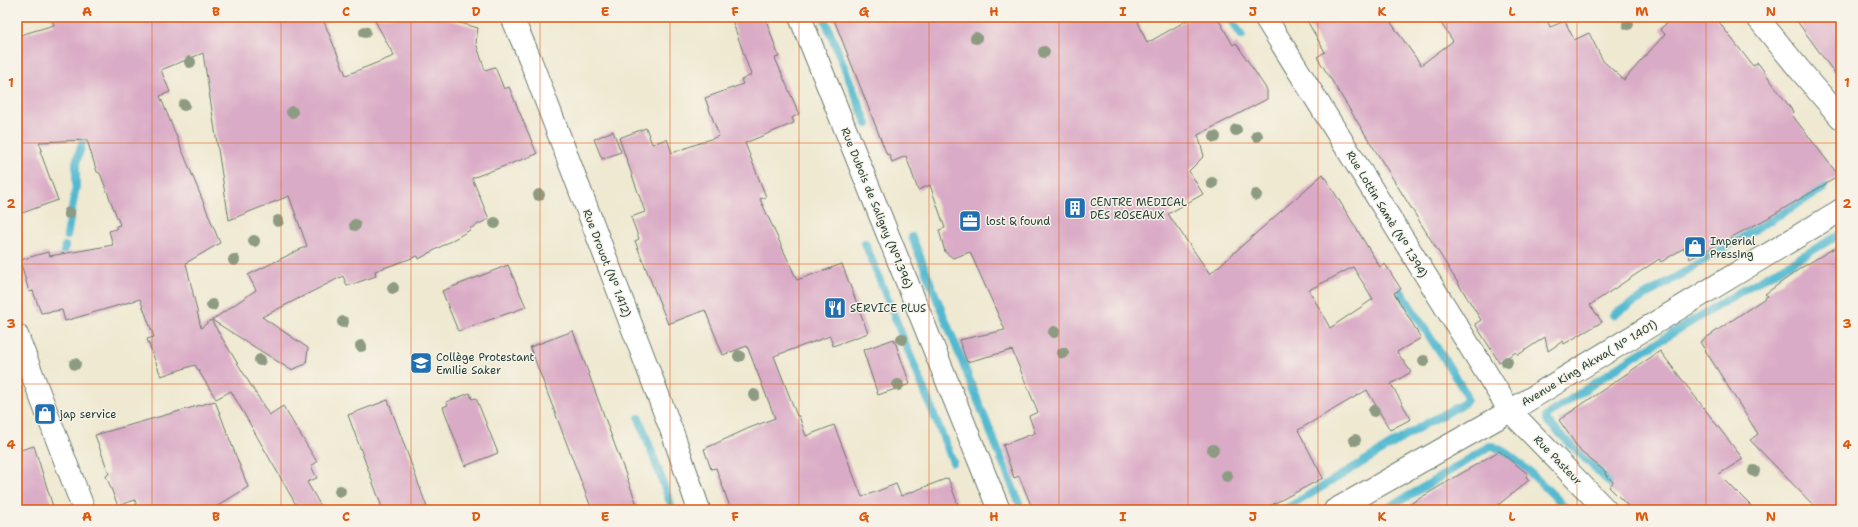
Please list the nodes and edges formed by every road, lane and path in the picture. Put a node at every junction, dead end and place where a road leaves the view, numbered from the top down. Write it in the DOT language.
graph roads {
  1 [pos="512,17"];
  2 [pos="800,17"];
  3 [pos="1265,17"];
  4 [pos="1757,17"];
  5 [pos="1841,118"];
  6 [pos="1841,210"];
  7 [pos="17,335"];
  8 [pos="1510,411"];
  9 [pos="84,510"];
  10 [pos="699,510"];
  11 [pos="999,510"];
  12 [pos="1335,510"];
  13 [pos="1606,510"];
  1 -- 10 [label="street, Rue Drouot (N° 1.412)"];
  2 -- 11 [label="street, Rue Dubois de Saligny (N°1.396)"];
  3 -- 8 [label="street, Rue Lottin Samè (N° 1.394)"];
  4 -- 5 [label="street"];
  6 -- 8 [label="street, Avenue King Akwa( N° 1.401)"];
  7 -- 9 [label="street"];
  8 -- 12 [label="street, Avenue King Akwa( N° 1.401)"];
  8 -- 13 [label="street, Rue Pasteur"];
}
